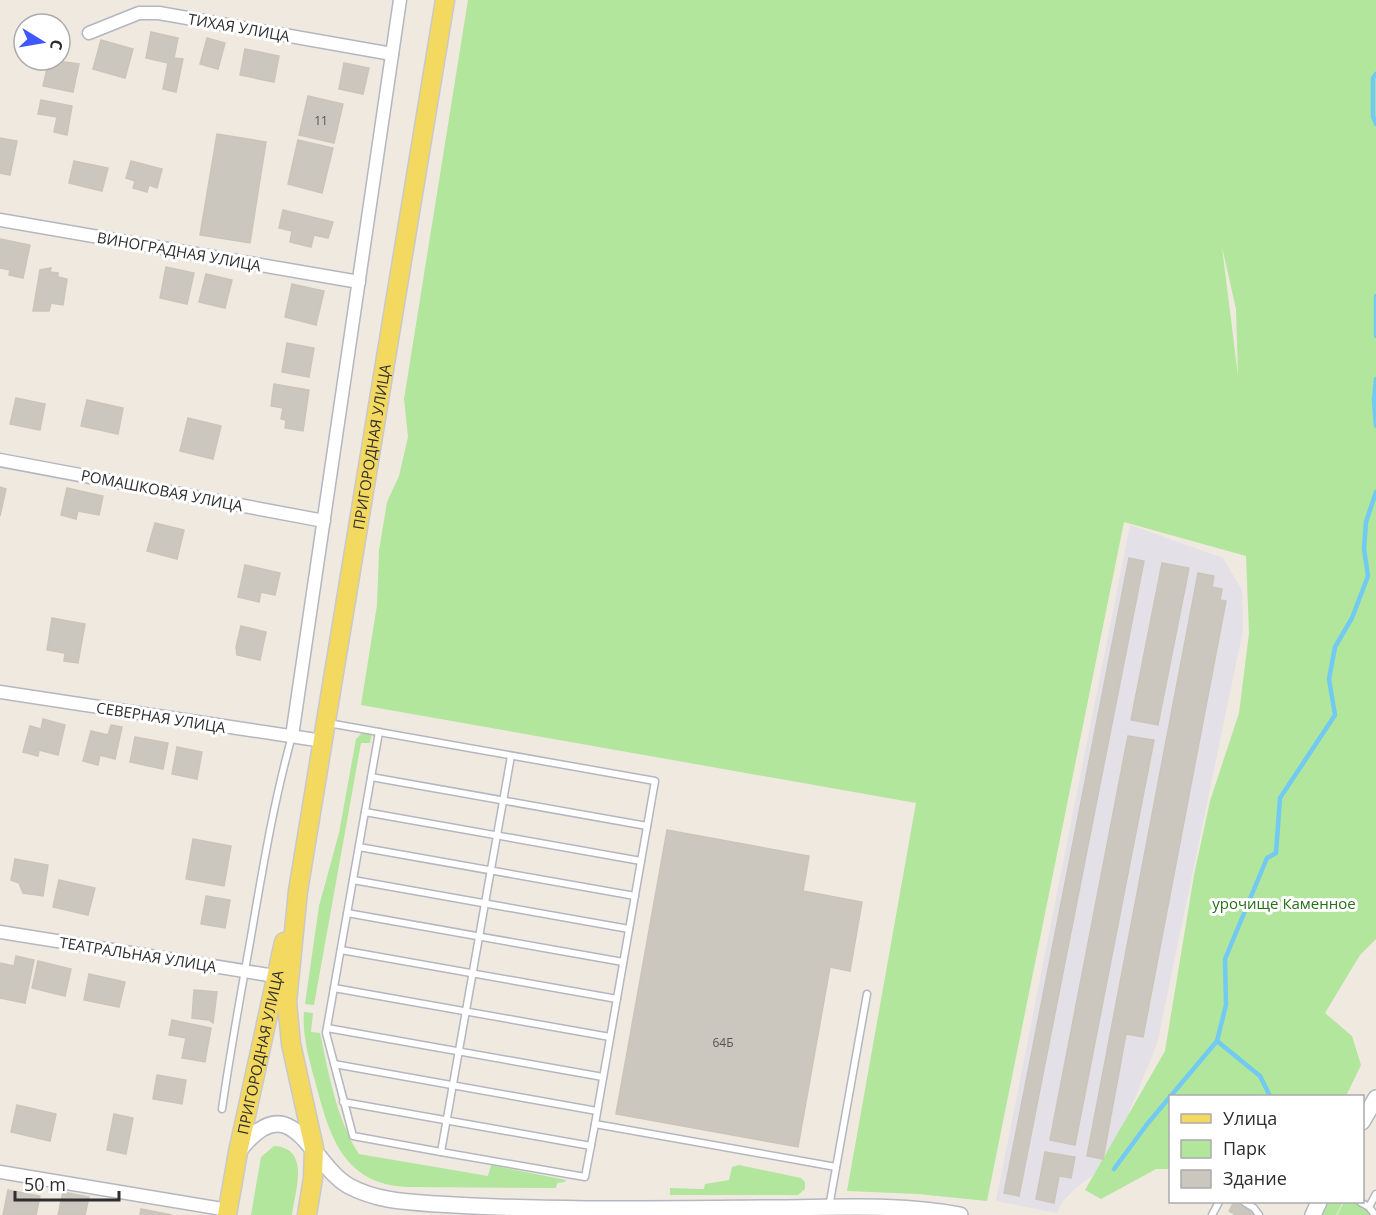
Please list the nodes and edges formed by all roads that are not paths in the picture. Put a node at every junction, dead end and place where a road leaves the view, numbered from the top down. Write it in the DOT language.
graph roads {
  1 [pos="400,0"];
  2 [pos="446,0"];
  3 [pos="89,33"];
  4 [pos="392,54"];
  5 [pos="0,220"];
  6 [pos="359,282"];
  7 [pos="0,460"];
  8 [pos="324,521"];
  9 [pos="0,692"];
  10 [pos="326,723"];
  11 [pos="379,732"];
  12 [pos="292,736"];
  13 [pos="323,741"];
  14 [pos="511,756"];
  15 [pos="371,777"];
  16 [pos="503,801"];
  17 [pos="365,812"];
  18 [pos="647,826"];
  19 [pos="497,835"];
  20 [pos="359,847"];
  21 [pos="641,861"];
  22 [pos="491,870"];
  23 [pos="353,880"];
  24 [pos="298,891"];
  25 [pos="635,896"];
  26 [pos="485,903"];
  27 [pos="347,914"];
  28 [pos="629,929"];
  29 [pos="0,932"];
  30 [pos="479,937"];
  31 [pos="340,950"];
  32 [pos="623,962"];
  33 [pos="245,971"];
  34 [pos="472,974"];
  35 [pos="275,976"];
  36 [pos="334,988"];
  37 [pos="867,994"];
  38 [pos="617,999"];
  39 [pos="466,1011"];
  40 [pos="327,1028"];
  41 [pos="610,1037"];
  42 [pos="459,1051"];
  43 [pos="334,1064"];
  44 [pos="603,1077"];
  45 [pos="453,1085"];
  46 [pos="1376,1098"];
  47 [pos="343,1102"];
  48 [pos="222,1108"];
  49 [pos="597,1111"];
  50 [pos="1364,1119"];
  51 [pos="446,1120"];
  52 [pos="595,1124"];
  53 [pos="591,1146"];
  54 [pos="314,1148"];
  55 [pos="238,1152"];
  56 [pos="441,1152"];
  57 [pos="837,1167"];
  58 [pos="0,1172"];
  59 [pos="1376,1194"];
  60 [pos="1246,1203"];
  61 [pos="1362,1203"];
  62 [pos="1369,1207"];
  63 [pos="829,1208"];
  64 [pos="517,1209"];
  65 [pos="228,1212"];
  66 [pos="703,1212"];
  67 [pos="920,1213"];
  68 [pos="307,1215"];
  69 [pos="461,1215"];
  70 [pos="960,1215"];
  71 [pos="1259,1215"];
  72 [pos="1375,1215"];
  1 -- 4 [label="street"];
  2 -- 10 [label="main road, ПРИГОРОДНАЯ УЛИЦА"];
  3 -- 4 [label="street, ТИХАЯ УЛИЦА"];
  4 -- 6 [label="street"];
  5 -- 6 [label="street, ВИНОГРАДНАЯ УЛИЦА"];
  6 -- 8 [label="street"];
  7 -- 8 [label="street, РОМАШКОВАЯ УЛИЦА"];
  8 -- 12 [label="street"];
  9 -- 12 [label="street, СЕВЕРНАЯ УЛИЦА"];
  10 -- 11 [label="lane"];
  10 -- 13 [label="main road, ПРИГОРОДНАЯ УЛИЦА"];
  11 -- 14 [label="lane"];
  11 -- 15 [label="lane"];
  12 -- 13 [label="street, СЕВЕРНАЯ УЛИЦА"];
  12 -- 33 [label="lane"];
  13 -- 24 [label="main road, ПРИГОРОДНАЯ УЛИЦА"];
  14 -- 16 [label="lane"];
  14 -- 18 [label="lane"];
  15 -- 16 [label="lane"];
  15 -- 17 [label="lane"];
  16 -- 18 [label="lane"];
  16 -- 19 [label="lane"];
  17 -- 19 [label="lane"];
  17 -- 20 [label="lane"];
  18 -- 21 [label="lane"];
  19 -- 21 [label="lane"];
  19 -- 22 [label="lane"];
  20 -- 22 [label="lane"];
  20 -- 23 [label="lane"];
  21 -- 25 [label="lane"];
  22 -- 25 [label="lane"];
  22 -- 26 [label="lane"];
  23 -- 26 [label="lane"];
  23 -- 27 [label="lane"];
  24 -- 35 [label="main road, ПРИГОРОДНАЯ УЛИЦА"];
  24 -- 54 [label="main road, ПРИГОРОДНАЯ УЛИЦА"];
  25 -- 28 [label="lane"];
  26 -- 28 [label="lane"];
  26 -- 30 [label="lane"];
  27 -- 30 [label="lane"];
  27 -- 31 [label="lane"];
  28 -- 32 [label="lane"];
  29 -- 33 [label="street, ТЕАТРАЛЬНАЯ УЛИЦА"];
  30 -- 32 [label="lane"];
  30 -- 34 [label="lane"];
  31 -- 34 [label="lane"];
  31 -- 36 [label="lane"];
  32 -- 38 [label="lane"];
  33 -- 35 [label="street, ТЕАТРАЛЬНАЯ УЛИЦА"];
  33 -- 48 [label="lane"];
  34 -- 38 [label="lane"];
  34 -- 39 [label="lane"];
  35 -- 55 [label="main road, ПРИГОРОДНАЯ УЛИЦА"];
  36 -- 39 [label="lane"];
  36 -- 40 [label="lane"];
  37 -- 57 [label="lane"];
  38 -- 41 [label="lane"];
  39 -- 41 [label="lane"];
  39 -- 42 [label="lane"];
  40 -- 42 [label="lane"];
  40 -- 43 [label="lane"];
  41 -- 44 [label="lane"];
  42 -- 44 [label="lane"];
  42 -- 45 [label="lane"];
  43 -- 45 [label="lane"];
  43 -- 47 [label="lane"];
  44 -- 49 [label="lane"];
  45 -- 49 [label="lane"];
  45 -- 51 [label="lane"];
  46 -- 50 [label="street"];
  47 -- 51 [label="lane"];
  47 -- 56 [label="lane"];
  49 -- 52 [label="lane"];
  51 -- 53 [label="lane"];
  51 -- 56 [label="lane"];
  52 -- 53 [label="lane"];
  52 -- 57 [label="lane"];
  53 -- 56 [label="lane"];
  54 -- 55 [label="street"];
  54 -- 64 [label="street"];
  54 -- 68 [label="main road, ПРИГОРОДНАЯ УЛИЦА"];
  55 -- 65 [label="main road, ПРИГОРОДНАЯ УЛИЦА"];
  57 -- 63 [label="lane"];
  58 -- 65 [label="street"];
  59 -- 62 [label="lane"];
  60 -- 71 [label="lane"];
  61 -- 62 [label="lane"];
  62 -- 72 [label="lane"];
  63 -- 66 [label="street"];
  63 -- 67 [label="street"];
  64 -- 66 [label="street"];
  64 -- 69 [label="street"];
  67 -- 70 [label="street"];
}
